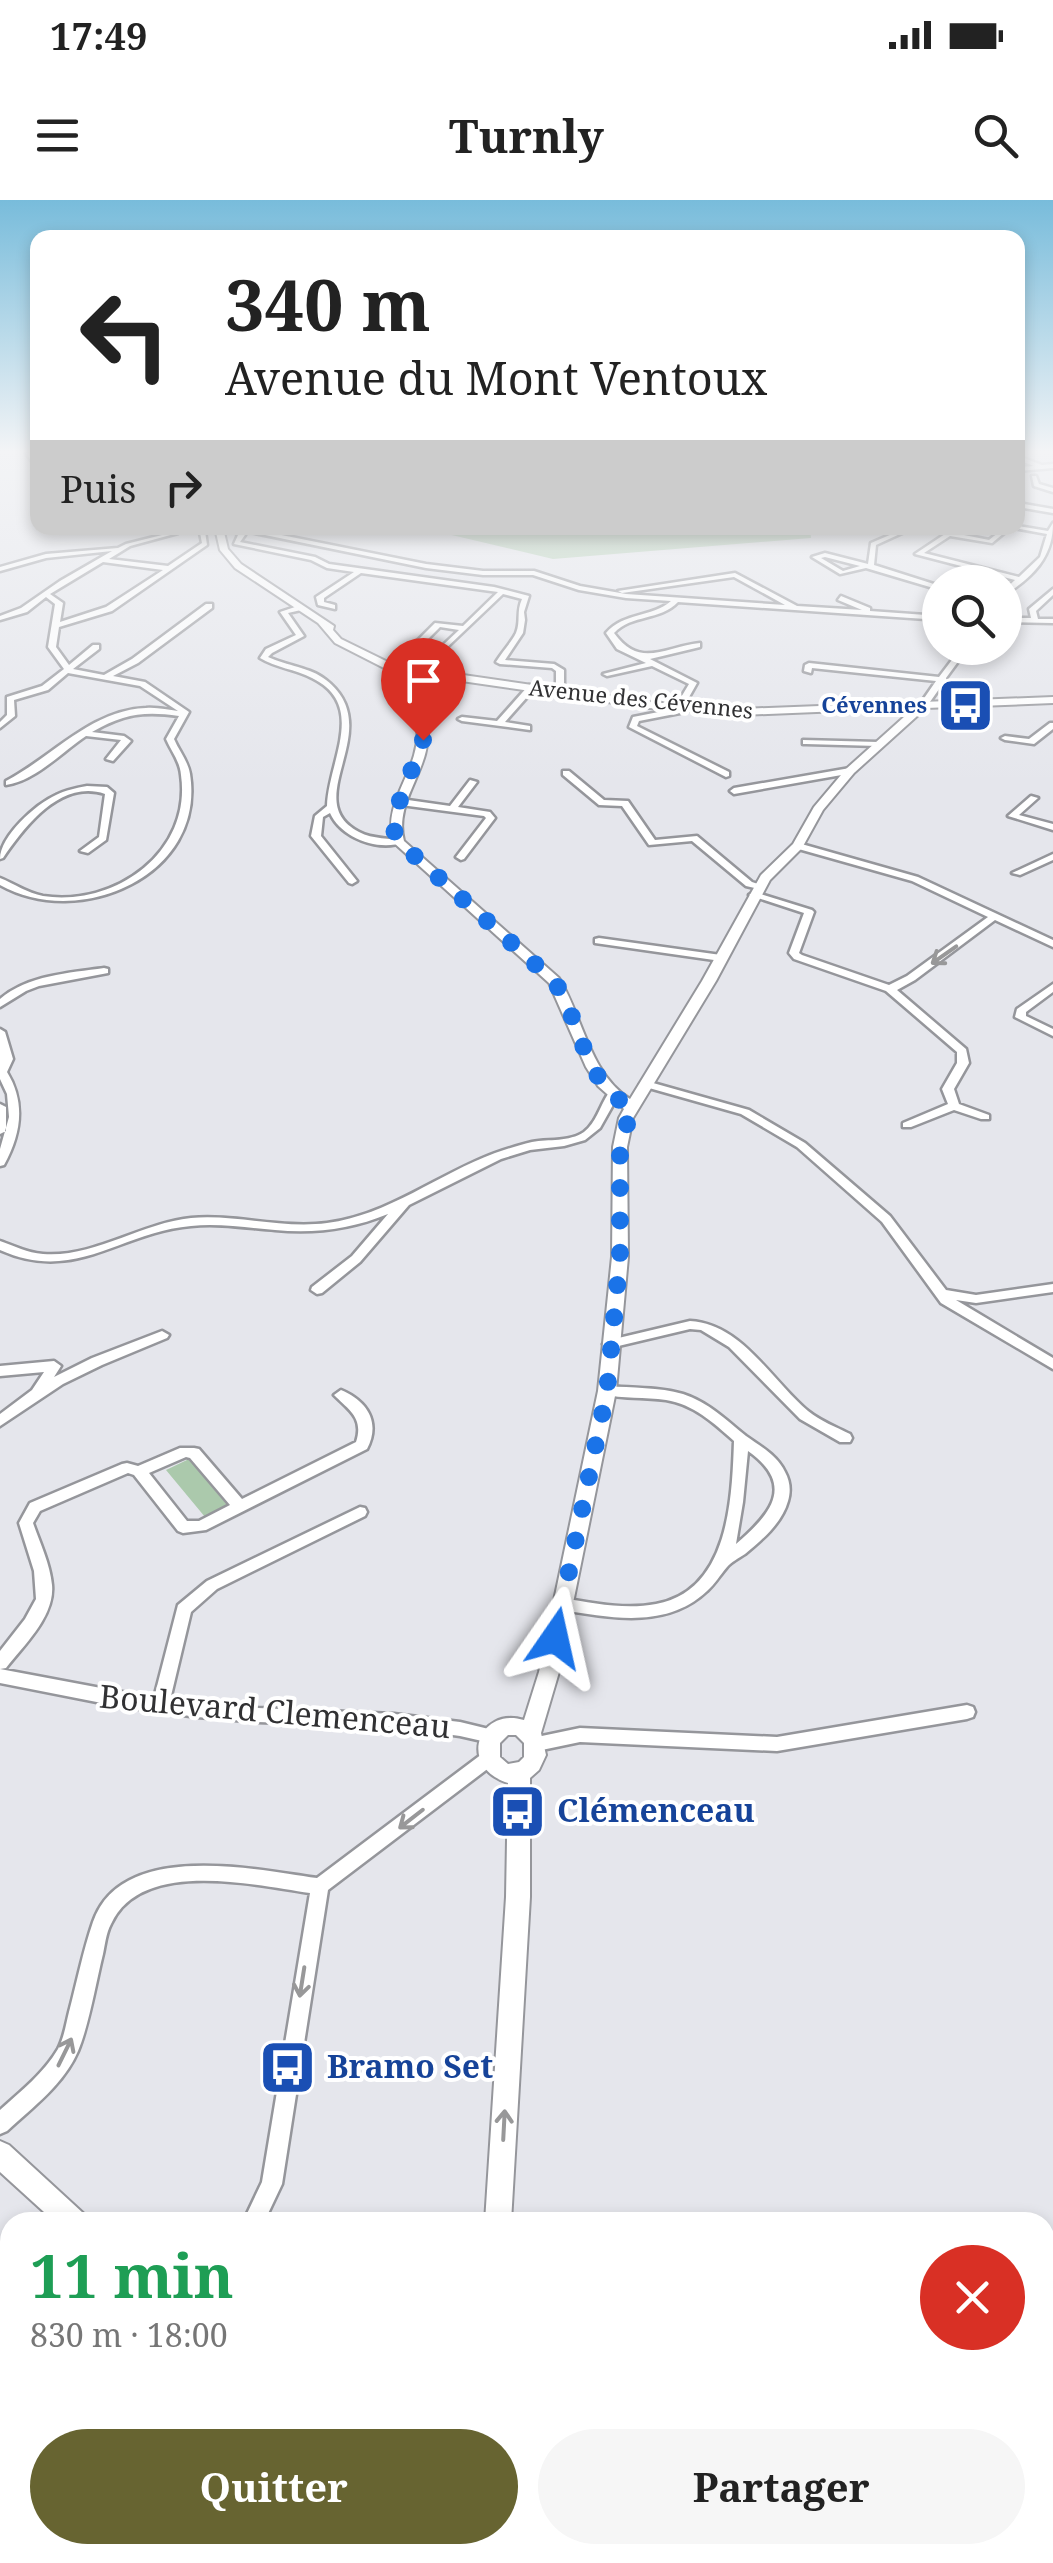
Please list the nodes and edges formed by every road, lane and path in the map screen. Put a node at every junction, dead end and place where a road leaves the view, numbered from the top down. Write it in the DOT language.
graph roads {
  1 [pos="98,563"];
  2 [pos="130,563"];
  3 [pos="175,563"];
  4 [pos="235,563"];
  5 [pos="322,563"];
  6 [pos="412,563"];
  7 [pos="826,563"];
  8 [pos="851,563"];
  9 [pos="871,563"];
  10 [pos="863,567"];
  11 [pos="168,568"];
  12 [pos="881,569"];
  13 [pos="358,572"];
  14 [pos="922,582"];
  15 [pos="1053,591"];
  16 [pos="500,594"];
  17 [pos="614,594"];
  18 [pos="47,595"];
  19 [pos="841,598"];
  20 [pos="675,601"];
  21 [pos="209,606"];
  22 [pos="332,607"];
  23 [pos="298,608"];
  24 [pos="801,610"];
  25 [pos="877,614"];
  26 [pos="922,617"];
  27 [pos="0,618"];
  28 [pos="1022,620"];
  29 [pos="1035,620"];
  30 [pos="1053,621"];
  31 [pos="54,626"];
  32 [pos="463,628"];
  33 [pos="697,645"];
  34 [pos="96,647"];
  35 [pos="441,648"];
  36 [pos="643,658"];
  37 [pos="654,663"];
  38 [pos="953,665"];
  39 [pos="66,668"];
  40 [pos="808,670"];
  41 [pos="405,671"];
  42 [pos="606,674"];
  43 [pos="104,678"];
  44 [pos="944,680"];
  45 [pos="532,687"];
  46 [pos="556,691"];
  47 [pos="5,699"];
  48 [pos="1053,700"];
  49 [pos="922,707"];
  50 [pos="678,708"];
  51 [pos="184,714"];
  52 [pos="462,719"];
  53 [pos="499,724"];
  54 [pos="1053,725"];
  55 [pos="0,726"];
  56 [pos="528,728"];
  57 [pos="82,733"];
  58 [pos="1006,738"];
  59 [pos="806,742"];
  60 [pos="878,744"];
  61 [pos="110,760"];
  62 [pos="850,770"];
  63 [pos="566,773"];
  64 [pos="726,774"];
  65 [pos="474,782"];
  66 [pos="9,783"];
  67 [pos="734,791"];
  68 [pos="1034,798"];
  69 [pos="400,802"];
  70 [pos="331,808"];
  71 [pos="452,809"];
  72 [pos="1053,827"];
  73 [pos="399,842"];
  74 [pos="798,846"];
  75 [pos="86,851"];
  76 [pos="0,856"];
  77 [pos="461,857"];
  78 [pos="1053,857"];
  79 [pos="1017,874"];
  80 [pos="352,881"];
  81 [pos="0,882"];
  82 [pos="756,891"];
  83 [pos="995,916"];
  84 [pos="598,941"];
  85 [pos="1053,944"];
  86 [pos="721,958"];
  87 [pos="1053,987"];
  88 [pos="890,989"];
  89 [pos="0,992"];
  90 [pos="0,1004"];
  91 [pos="0,1032"];
  92 [pos="1053,1034"];
  93 [pos="0,1072"];
  94 [pos="646,1084"];
  95 [pos="612,1096"];
  96 [pos="954,1106"];
  97 [pos="0,1107"];
  98 [pos="632,1108"];
  99 [pos="984,1117"];
  100 [pos="907,1125"];
  101 [pos="0,1131"];
  102 [pos="0,1162"];
  103 [pos="404,1202"];
  104 [pos="0,1246"];
  105 [pos="1053,1288"];
  106 [pos="317,1290"];
  107 [pos="941,1294"];
  108 [pos="162,1335"];
  109 [pos="610,1344"];
  110 [pos="1053,1364"];
  111 [pos="0,1371"];
  112 [pos="38,1390"];
  113 [pos="607,1391"];
  114 [pos="341,1395"];
  115 [pos="0,1421"];
  116 [pos="845,1438"];
  117 [pos="741,1439"];
  118 [pos="139,1471"];
  119 [pos="240,1506"];
  120 [pos="360,1512"];
  121 [pos="722,1563"];
  122 [pos="562,1604"];
  123 [pos="0,1662"];
  124 [pos="0,1676"];
  125 [pos="160,1705"];
  126 [pos="967,1712"];
  127 [pos="534,1739"];
  128 [pos="490,1748"];
  129 [pos="519,1771"];
  130 [pos="320,1886"];
  131 [pos="0,2124"];
  132 [pos="0,2154"];
  133 [pos="63,2212"];
  134 [pos="258,2212"];
  135 [pos="499,2212"];
  1 -- 18 [label="street"];
  2 -- 11 [label="street"];
  3 -- 11 [label="street"];
  4 -- 23 [label="street, Avenue des Cévennes"];
  5 -- 13 [label="street"];
  6 -- 17 [label="street"];
  7 -- 10 [label="street"];
  8 -- 10 [label="street"];
  9 -- 12 [label="street"];
  10 -- 12 [label="street"];
  11 -- 31 [label="street"];
  12 -- 14 [label="street"];
  13 -- 16 [label="street"];
  13 -- 22 [label="street"];
  15 -- 29 [label="street"];
  16 -- 32 [label="street"];
  16 -- 46 [label="street"];
  17 -- 20 [label="street"];
  17 -- 24 [label="street"];
  18 -- 27 [label="street"];
  18 -- 31 [label="street"];
  19 -- 25 [label="street"];
  20 -- 24 [label="street"];
  20 -- 36 [label="street"];
  21 -- 43 [label="street"];
  23 -- 41 [label="street, Avenue des Cévennes"];
  23 -- 70 [label="street"];
  24 -- 25 [label="street"];
  25 -- 26 [label="street"];
  28 -- 29 [label="street"];
  29 -- 30 [label="street"];
  31 -- 39 [label="street"];
  32 -- 35 [label="street"];
  32 -- 35 [label="street"];
  33 -- 36 [label="street"];
  34 -- 39 [label="street"];
  35 -- 41 [label="street"];
  36 -- 37 [label="street"];
  37 -- 42 [label="street"];
  37 -- 50 [label="street"];
  38 -- 44 [label="street"];
  39 -- 43 [label="street"];
  39 -- 47 [label="street"];
  40 -- 44 [label="street"];
  41 -- 45 [label="street, Avenue des Cévennes"];
  41 -- 69 [label="street"];
  43 -- 51 [label="street"];
  44 -- 49 [label="street"];
  45 -- 46 [label="street, Avenue des Cévennes"];
  45 -- 53 [label="street"];
  46 -- 50 [label="street, Avenue des Cévennes"];
  47 -- 55 [label="street"];
  48 -- 49 [label="street, Avenue des Cévennes"];
  49 -- 50 [label="street, Avenue des Cévennes"];
  49 -- 60 [label="street"];
  50 -- 64 [label="street"];
  51 -- 57 [label="street"];
  51 -- 81 [label="street"];
  52 -- 53 [label="street"];
  53 -- 56 [label="street"];
  54 -- 58 [label="street"];
  57 -- 61 [label="street"];
  57 -- 66 [label="street"];
  59 -- 60 [label="street"];
  60 -- 62 [label="street"];
  62 -- 67 [label="street"];
  62 -- 74 [label="street"];
  63 -- 82 [label="street"];
  65 -- 71 [label="street"];
  68 -- 72 [label="street"];
  69 -- 71 [label="street"];
  69 -- 73 [label="street"];
  70 -- 73 [label="street"];
  70 -- 80 [label="street"];
  71 -- 77 [label="street"];
  73 -- 95 [label="street"];
  74 -- 82 [label="street"];
  74 -- 83 [label="street"];
  75 -- 76 [label="street"];
  78 -- 79 [label="street"];
  82 -- 86 [label="street"];
  82 -- 88 [label="street"];
  83 -- 85 [label="street"];
  83 -- 88 [label="street, one-way"];
  84 -- 86 [label="street"];
  86 -- 94 [label="street"];
  87 -- 92 [label="street"];
  88 -- 96 [label="street"];
  89 -- 90 [label="street"];
  91 -- 93 [label="street"];
  93 -- 102 [label="street"];
  94 -- 98 [label="street"];
  94 -- 107 [label="street"];
  95 -- 98 [label="street"];
  95 -- 103 [label="street"];
  96 -- 99 [label="street"];
  96 -- 100 [label="street"];
  97 -- 101 [label="street"];
  98 -- 109 [label="street"];
  103 -- 104 [label="street"];
  103 -- 106 [label="street"];
  105 -- 107 [label="street"];
  107 -- 110 [label="street"];
  108 -- 112 [label="street"];
  109 -- 113 [label="street"];
  109 -- 116 [label="street"];
  111 -- 112 [label="street"];
  112 -- 115 [label="street"];
  113 -- 117 [label="street"];
  113 -- 122 [label="street"];
  114 -- 119 [label="street"];
  117 -- 121 [label="street"];
  117 -- 121 [label="street"];
  118 -- 119 [label="street"];
  118 -- 119 [label="street"];
  118 -- 123 [label="street"];
  120 -- 125 [label="street"];
  121 -- 122 [label="street"];
  122 -- 127 [label="street"];
  124 -- 125 [label="street, Boulevard Clemenceau"];
  125 -- 128 [label="street, Boulevard Clemenceau"];
  126 -- 127 [label="street"];
  127 -- 128 [label="street"];
  127 -- 129 [label="street"];
  128 -- 129 [label="street"];
  128 -- 130 [label="street, one-way"];
  135 -- 129 [label="street, one-way"];
  131 -- 130 [label="street, one-way"];
  130 -- 134 [label="street, one-way"];
  132 -- 133 [label="street"];
}
